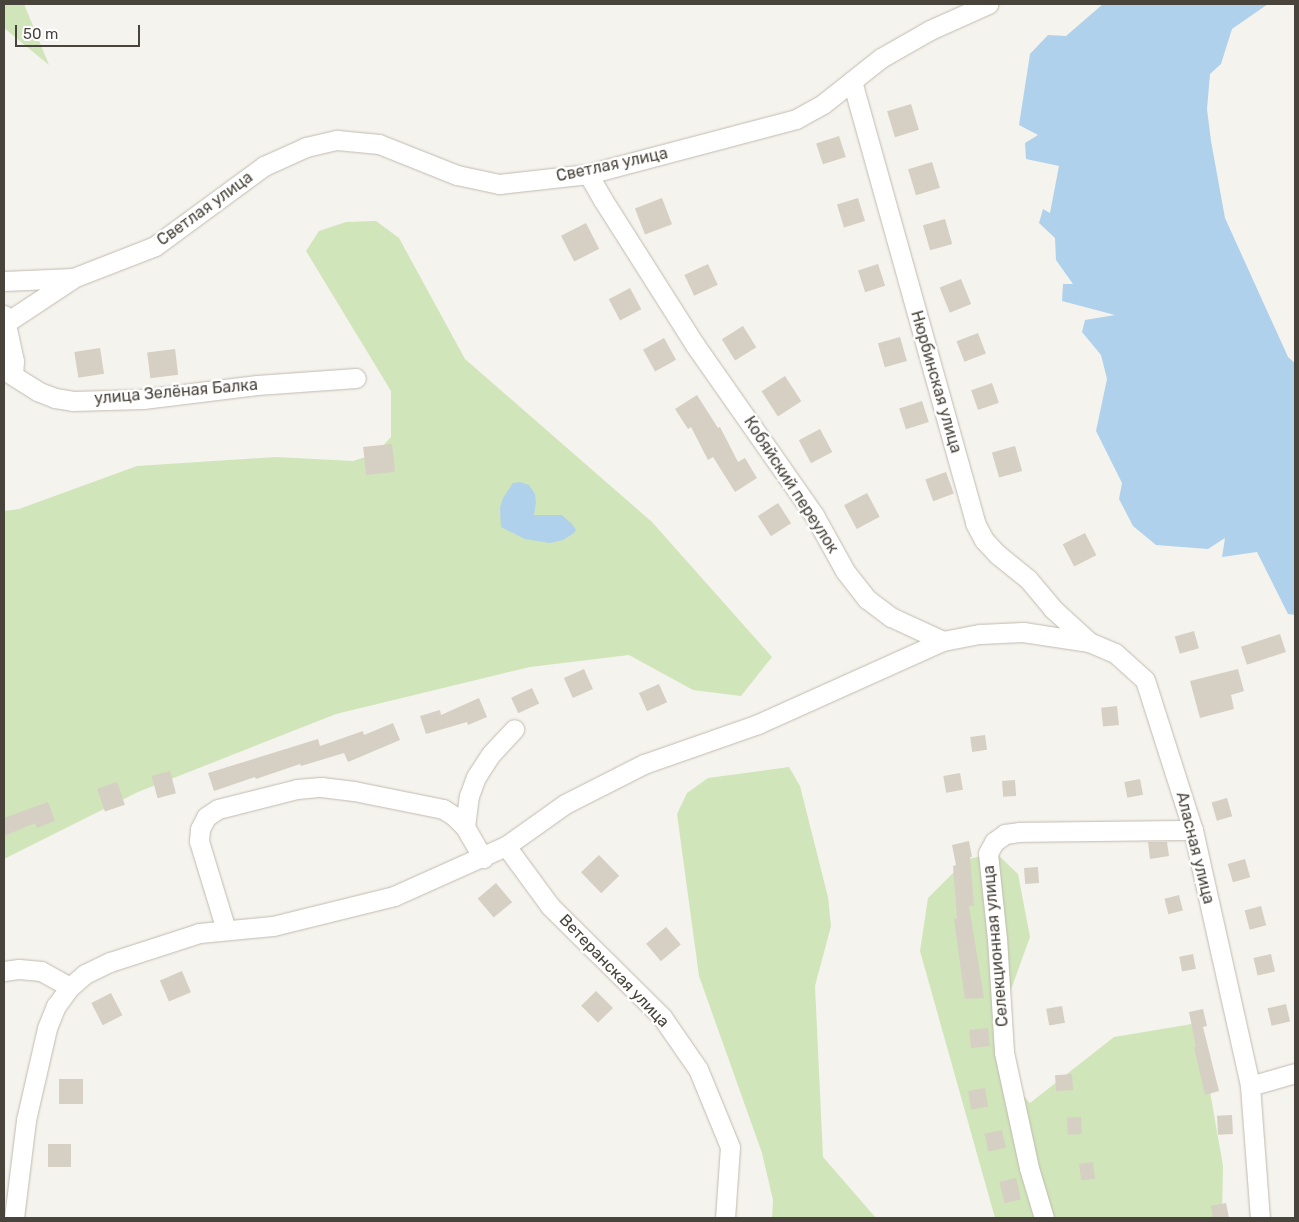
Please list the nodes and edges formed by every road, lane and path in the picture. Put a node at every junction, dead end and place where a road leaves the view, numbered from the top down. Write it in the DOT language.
graph roads {
  1 [pos="988,4"];
  2 [pos="852,81"];
  3 [pos="588,174"];
  4 [pos="73,278"];
  5 [pos="4,281"];
  6 [pos="5,320"];
  7 [pos="8,372"];
  8 [pos="356,378"];
  9 [pos="943,641"];
  10 [pos="1089,642"];
  11 [pos="514,730"];
  12 [pos="465,827"];
  13 [pos="1193,830"];
  14 [pos="506,846"];
  15 [pos="483,858"];
  16 [pos="226,930"];
  17 [pos="4,971"];
  18 [pos="70,987"];
  19 [pos="1295,1073"];
  20 [pos="1250,1086"];
  21 [pos="14,1218"];
  22 [pos="725,1218"];
  23 [pos="1044,1218"];
  24 [pos="1260,1218"];
  1 -- 2 [label="street, Светлая улица"];
  2 -- 3 [label="street, Светлая улица"];
  2 -- 10 [label="street, Нюрбинская улица"];
  3 -- 4 [label="street, Светлая улица"];
  3 -- 9 [label="street, Кобяйский переулок"];
  4 -- 5 [label="street, Светлая улица"];
  4 -- 6 [label="street"];
  6 -- 7 [label="street"];
  7 -- 8 [label="street, улица Зелёная Балка"];
  9 -- 10 [label="street"];
  9 -- 14 [label="street"];
  10 -- 13 [label="street, Аласная улица"];
  11 -- 12 [label="street"];
  12 -- 15 [label="street"];
  12 -- 16 [label="street"];
  13 -- 20 [label="street, Аласная улица"];
  13 -- 23 [label="street, Селекционная улица"];
  14 -- 15 [label="street"];
  14 -- 22 [label="street, Ветеранская улица"];
  15 -- 16 [label="street"];
  16 -- 18 [label="street"];
  17 -- 18 [label="street"];
  18 -- 21 [label="street"];
  19 -- 20 [label="street"];
  20 -- 24 [label="street, Аласная улица"];
}
